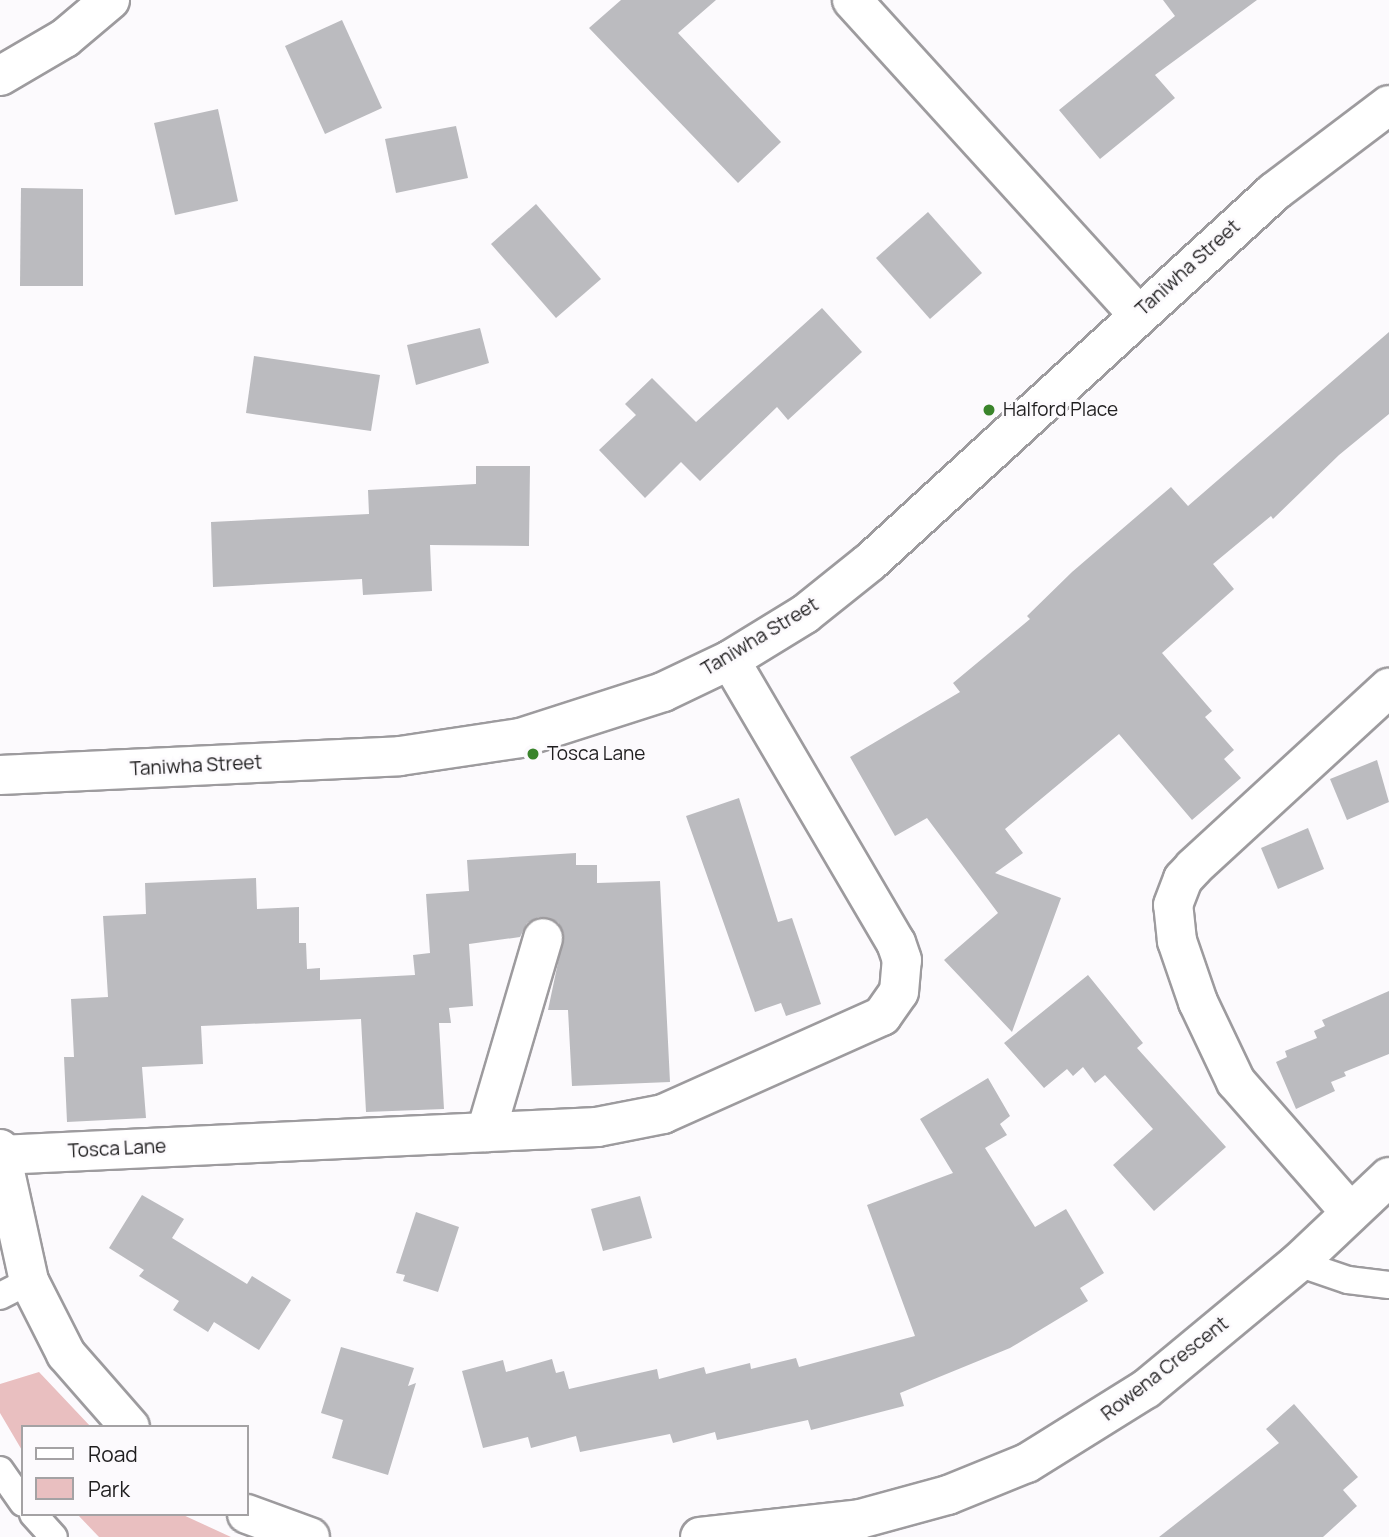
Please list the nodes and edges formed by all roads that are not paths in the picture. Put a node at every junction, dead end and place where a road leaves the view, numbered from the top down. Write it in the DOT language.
graph roads {
  1 [pos="110,0"];
  2 [pos="852,0"];
  3 [pos="0,76"];
  4 [pos="1389,104"];
  5 [pos="1137,313"];
  6 [pos="730,660"];
  7 [pos="1389,688"];
  8 [pos="0,775"];
  9 [pos="543,938"];
  10 [pos="486,1132"];
  11 [pos="0,1149"];
  12 [pos="0,1155"];
  13 [pos="1389,1177"];
  14 [pos="1350,1212"];
  15 [pos="1298,1263"];
  16 [pos="1389,1285"];
  17 [pos="15,1289"];
  18 [pos="128,1425"];
  19 [pos="0,1470"];
  20 [pos="21,1500"];
  21 [pos="248,1514"];
  22 [pos="35,1516"];
  23 [pos="54,1537"];
  24 [pos="310,1537"];
  25 [pos="700,1537"];
  1 -- 3 [label="street"];
  2 -- 5 [label="street"];
  4 -- 5 [label="street, Taniwha Street"];
  5 -- 6 [label="street, Taniwha Street"];
  6 -- 8 [label="street, Taniwha Street"];
  6 -- 10 [label="street, Tosca Lane"];
  7 -- 14 [label="street"];
  9 -- 10 [label="street"];
  10 -- 12 [label="street, Tosca Lane"];
  11 -- 12 [label="street"];
  12 -- 17 [label="street"];
  13 -- 14 [label="street, Rowena Crescent"];
  14 -- 15 [label="street, Rowena Crescent"];
  15 -- 16 [label="lane"];
  15 -- 25 [label="street, Rowena Crescent"];
  17 -- 18 [label="street"];
  19 -- 20 [label="lane"];
  21 -- 24 [label="street"];
  22 -- 23 [label="lane"];
}
